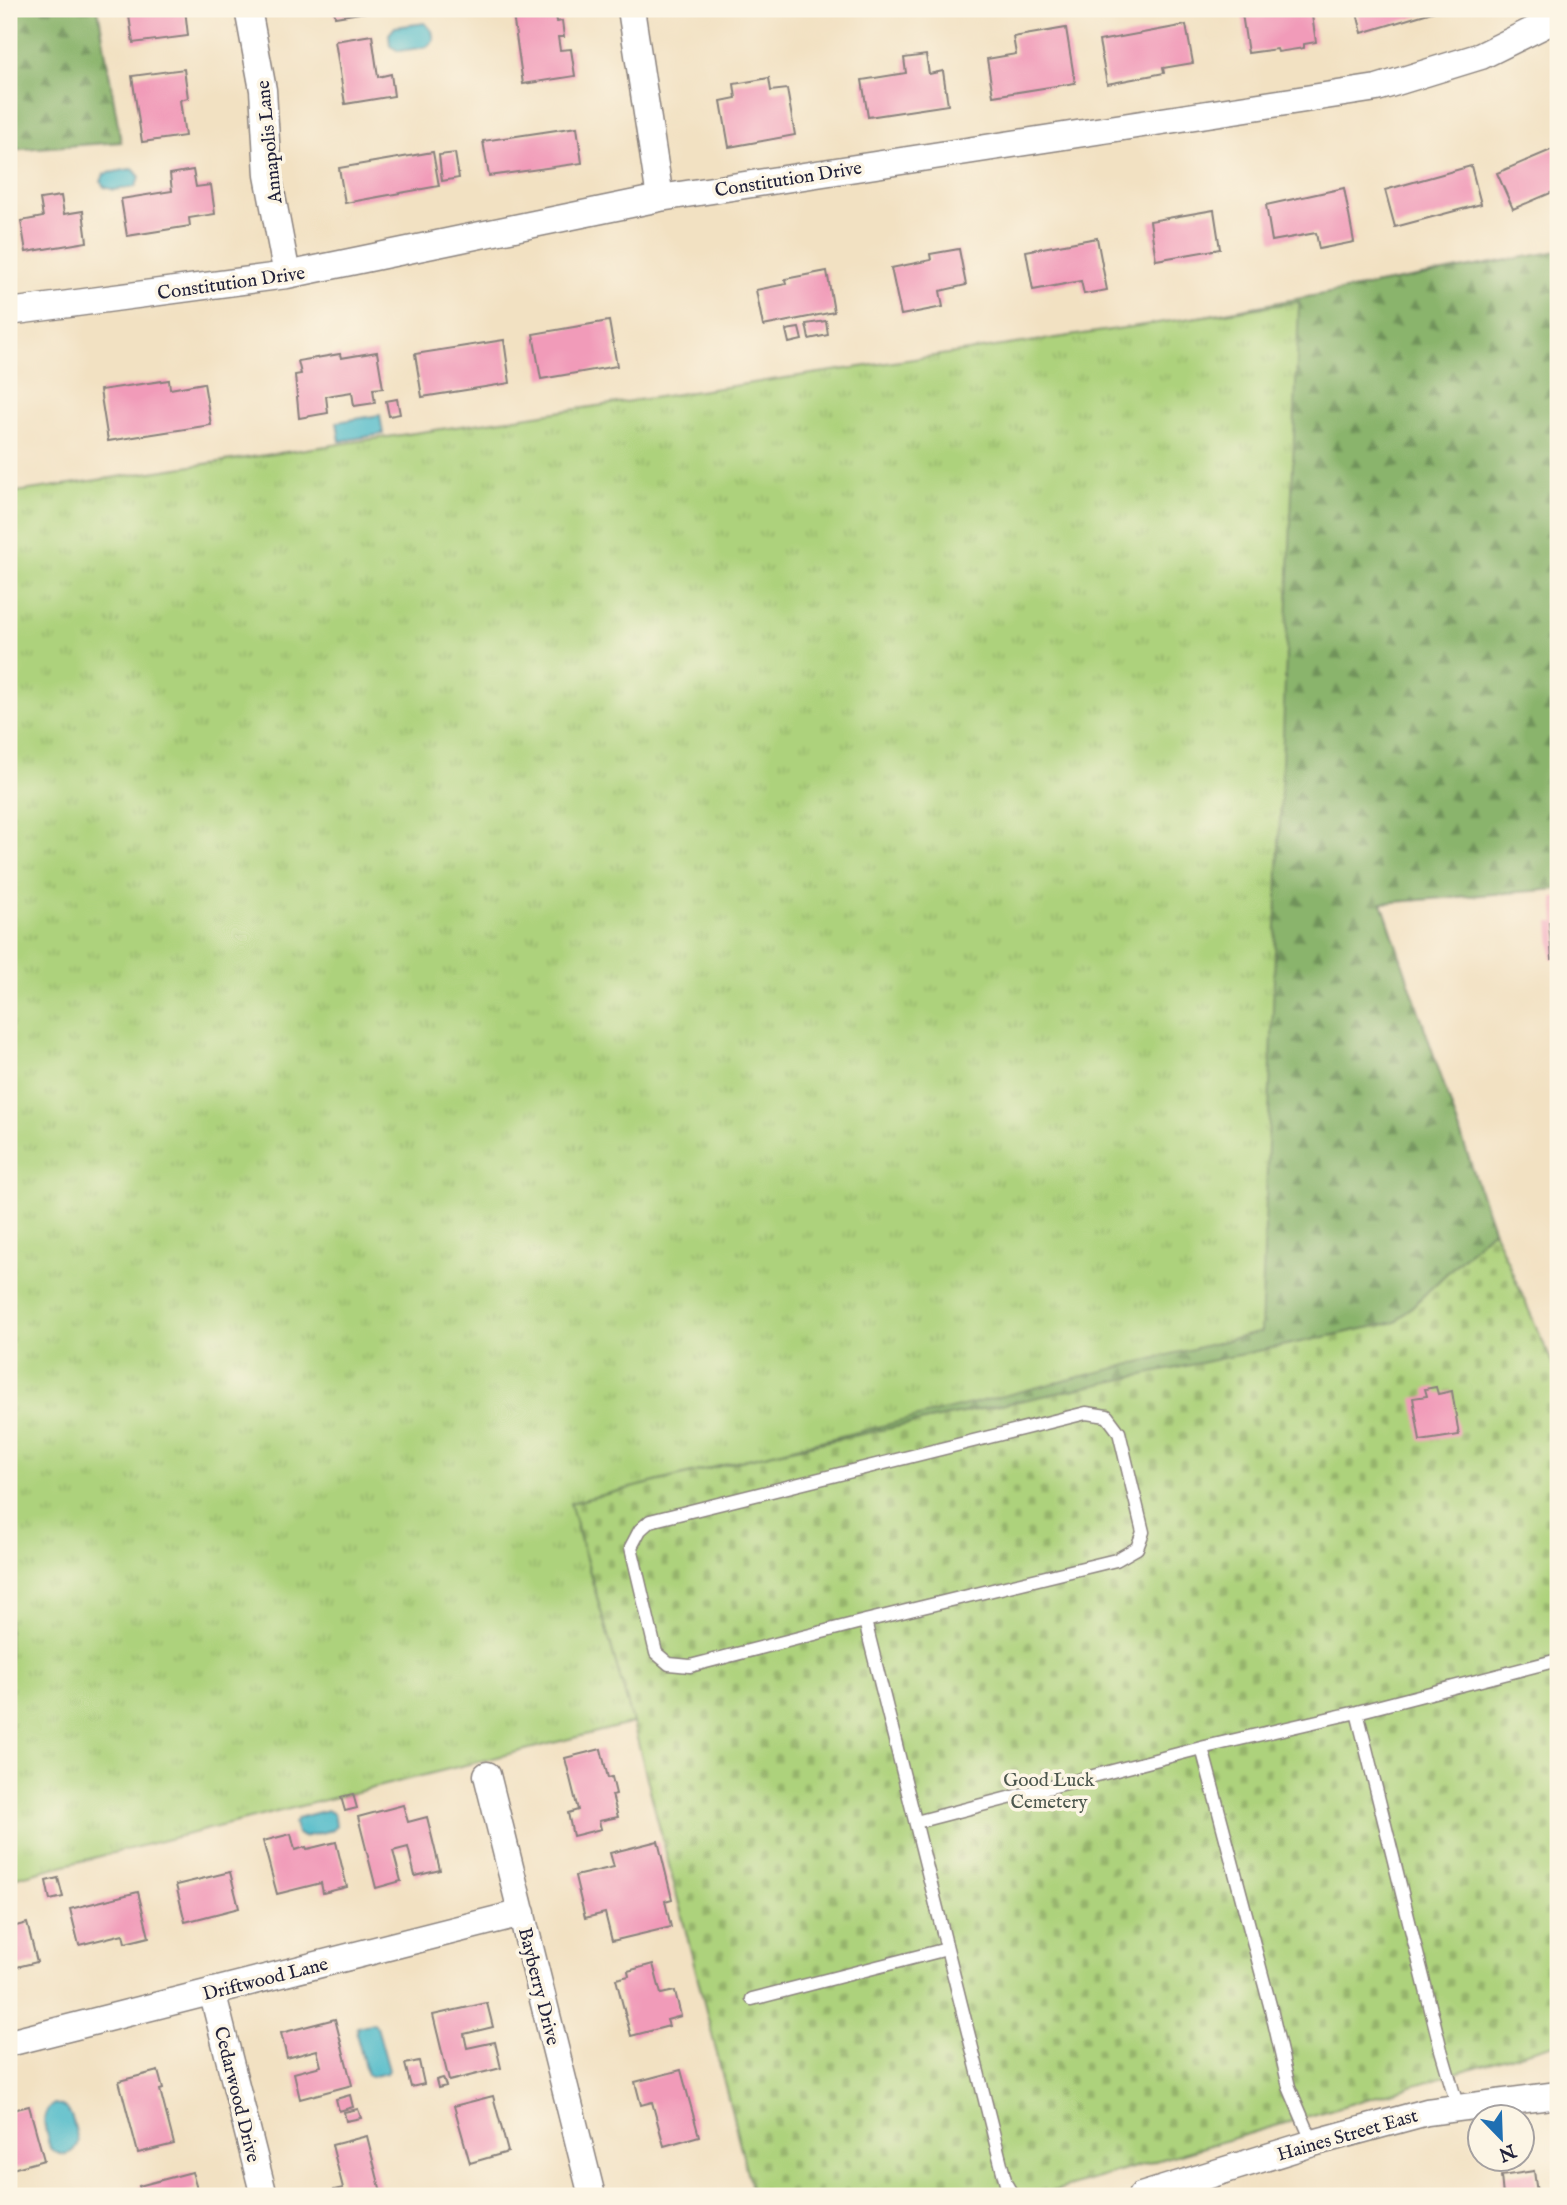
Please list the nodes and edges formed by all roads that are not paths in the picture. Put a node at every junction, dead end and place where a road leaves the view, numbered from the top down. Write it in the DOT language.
graph roads {
  1 [pos="248,9"];
  2 [pos="631,9"];
  3 [pos="1558,18"];
  4 [pos="660,198"];
  5 [pos="288,275"];
  6 [pos="9,312"];
  7 [pos="865,1620"];
  8 [pos="1558,1660"];
  9 [pos="1357,1712"];
  10 [pos="1202,1748"];
  11 [pos="487,1775"];
  12 [pos="916,1822"];
  13 [pos="522,1913"];
  14 [pos="947,1949"];
  15 [pos="212,1992"];
  16 [pos="752,1999"];
  17 [pos="9,2043"];
  18 [pos="1558,2095"];
  19 [pos="1458,2108"];
  20 [pos="1313,2143"];
  21 [pos="264,2196"];
  22 [pos="592,2196"];
  23 [pos="1013,2196"];
  24 [pos="1141,2196"];
  1 -- 5 [label="street, Annapolis Lane"];
  2 -- 4 [label="street"];
  3 -- 4 [label="street, Constitution Drive"];
  4 -- 5 [label="street, Constitution Drive"];
  5 -- 6 [label="street, Constitution Drive"];
  7 -- 7 [label="lane"];
  7 -- 12 [label="lane"];
  8 -- 9 [label="lane"];
  9 -- 10 [label="lane"];
  9 -- 19 [label="lane"];
  10 -- 12 [label="lane"];
  10 -- 20 [label="lane"];
  11 -- 13 [label="street, Bayberry Drive"];
  12 -- 14 [label="lane"];
  13 -- 15 [label="street, Driftwood Lane"];
  13 -- 22 [label="street, Bayberry Drive"];
  14 -- 16 [label="lane"];
  14 -- 23 [label="lane"];
  15 -- 17 [label="street, Driftwood Lane"];
  15 -- 21 [label="street, Cedarwood Drive"];
  18 -- 19 [label="street, Haines Street East"];
  19 -- 20 [label="street, Haines Street East"];
  20 -- 24 [label="street, Haines Street East"];
}
